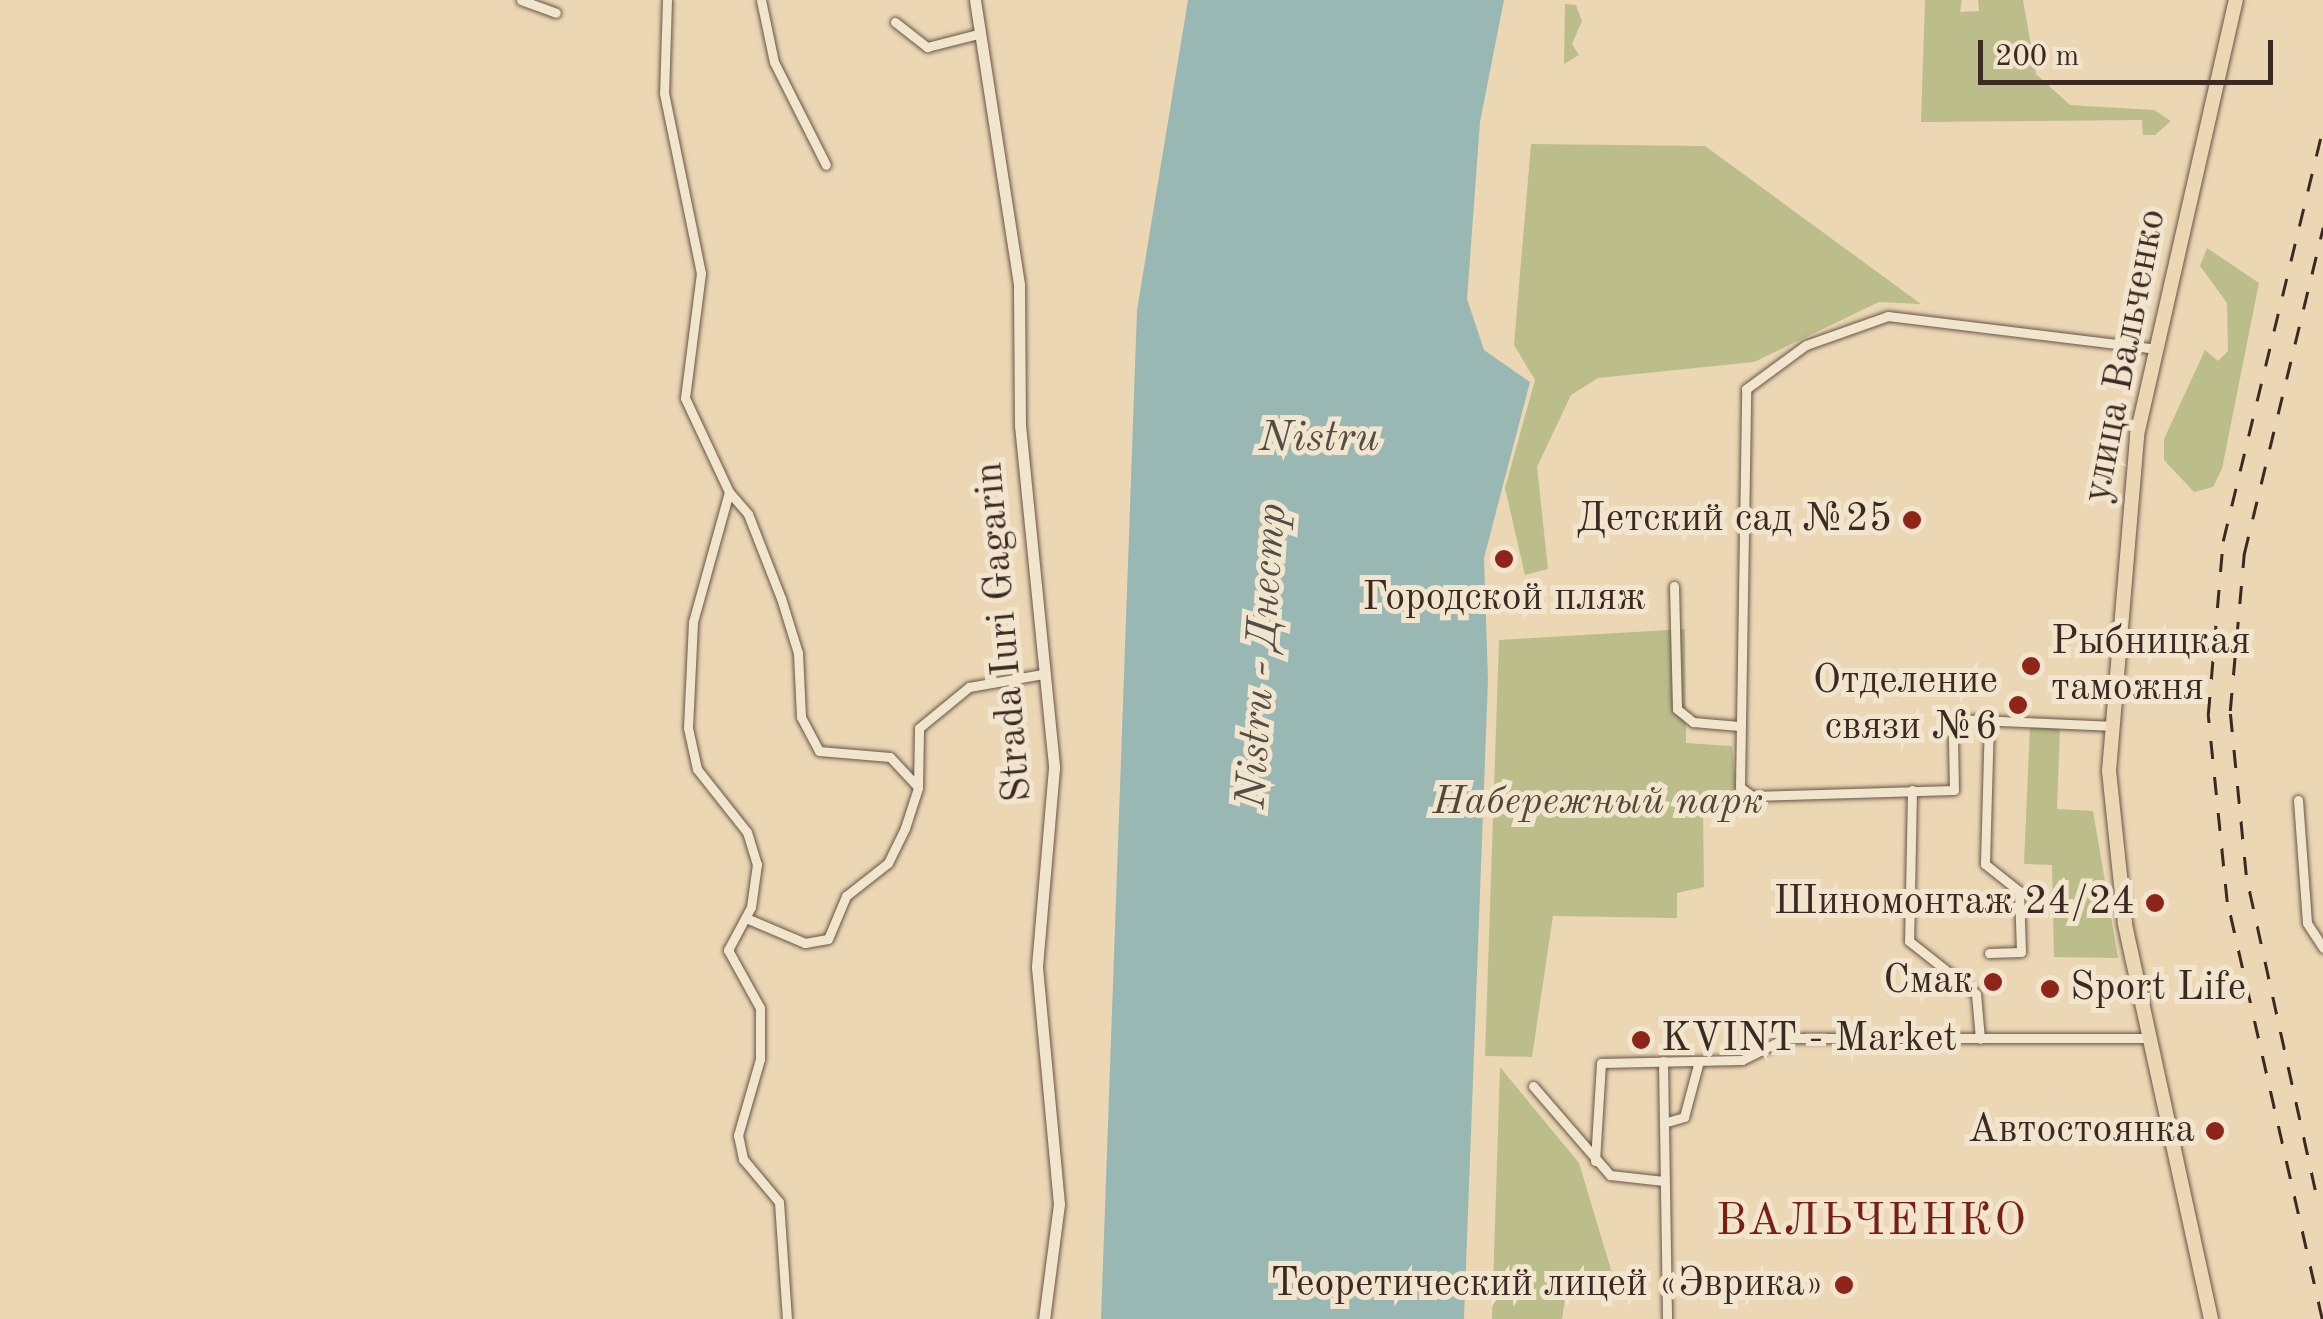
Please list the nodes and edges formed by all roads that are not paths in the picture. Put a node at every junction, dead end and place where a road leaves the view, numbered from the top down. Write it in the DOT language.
graph roads {
  1 [pos="521,0"];
  2 [pos="667,0"];
  3 [pos="761,0"];
  4 [pos="975,0"];
  5 [pos="2236,0"];
  6 [pos="556,12"];
  7 [pos="895,22"];
  8 [pos="978,34"];
  9 [pos="826,164"];
  10 [pos="2157,349"];
  11 [pos="729,492"];
  12 [pos="1674,586"];
  13 [pos="1044,674"];
  14 [pos="1954,720"];
  15 [pos="1989,720"];
  16 [pos="1738,726"];
  17 [pos="2110,726"];
  18 [pos="1953,738"];
  19 [pos="918,788"];
  20 [pos="1912,790"];
  21 [pos="2298,800"];
  22 [pos="746,918"];
  23 [pos="2323,948"];
  24 [pos="1989,953"];
  25 [pos="2148,1038"];
  26 [pos="1980,1039"];
  27 [pos="1663,1061"];
  28 [pos="1699,1061"];
  29 [pos="1533,1086"];
  30 [pos="1667,1122"];
  31 [pos="1594,1161"];
  32 [pos="1664,1181"];
  33 [pos="787,1319"];
  34 [pos="1044,1319"];
  35 [pos="1666,1319"];
  36 [pos="2211,1319"];
  1 -- 6 [label="street"];
  2 -- 11 [label="street"];
  3 -- 9 [label="street"];
  4 -- 8 [label="main road, Strada Iuri Gagarin"];
  5 -- 10 [label="main road, улица Вальченко"];
  7 -- 8 [label="street"];
  8 -- 13 [label="main road, Strada Iuri Gagarin"];
  10 -- 16 [label="street"];
  10 -- 17 [label="main road, улица Вальченко"];
  11 -- 19 [label="street"];
  11 -- 22 [label="street"];
  12 -- 16 [label="street"];
  13 -- 19 [label="street"];
  13 -- 34 [label="main road, Strada Iuri Gagarin"];
  14 -- 15 [label="street"];
  15 -- 17 [label="street"];
  15 -- 24 [label="street"];
  16 -- 20 [label="street"];
  17 -- 25 [label="main road, улица Вальченко"];
  18 -- 20 [label="street"];
  19 -- 22 [label="street"];
  20 -- 26 [label="street"];
  21 -- 23 [label="street"];
  22 -- 33 [label="street"];
  25 -- 26 [label="street"];
  25 -- 36 [label="main road, улица Вальченко"];
  26 -- 28 [label="street"];
  27 -- 28 [label="street"];
  27 -- 30 [label="street"];
  27 -- 31 [label="street"];
  28 -- 30 [label="street"];
  29 -- 31 [label="street"];
  30 -- 32 [label="street"];
  31 -- 32 [label="street"];
  32 -- 35 [label="street"];
}
